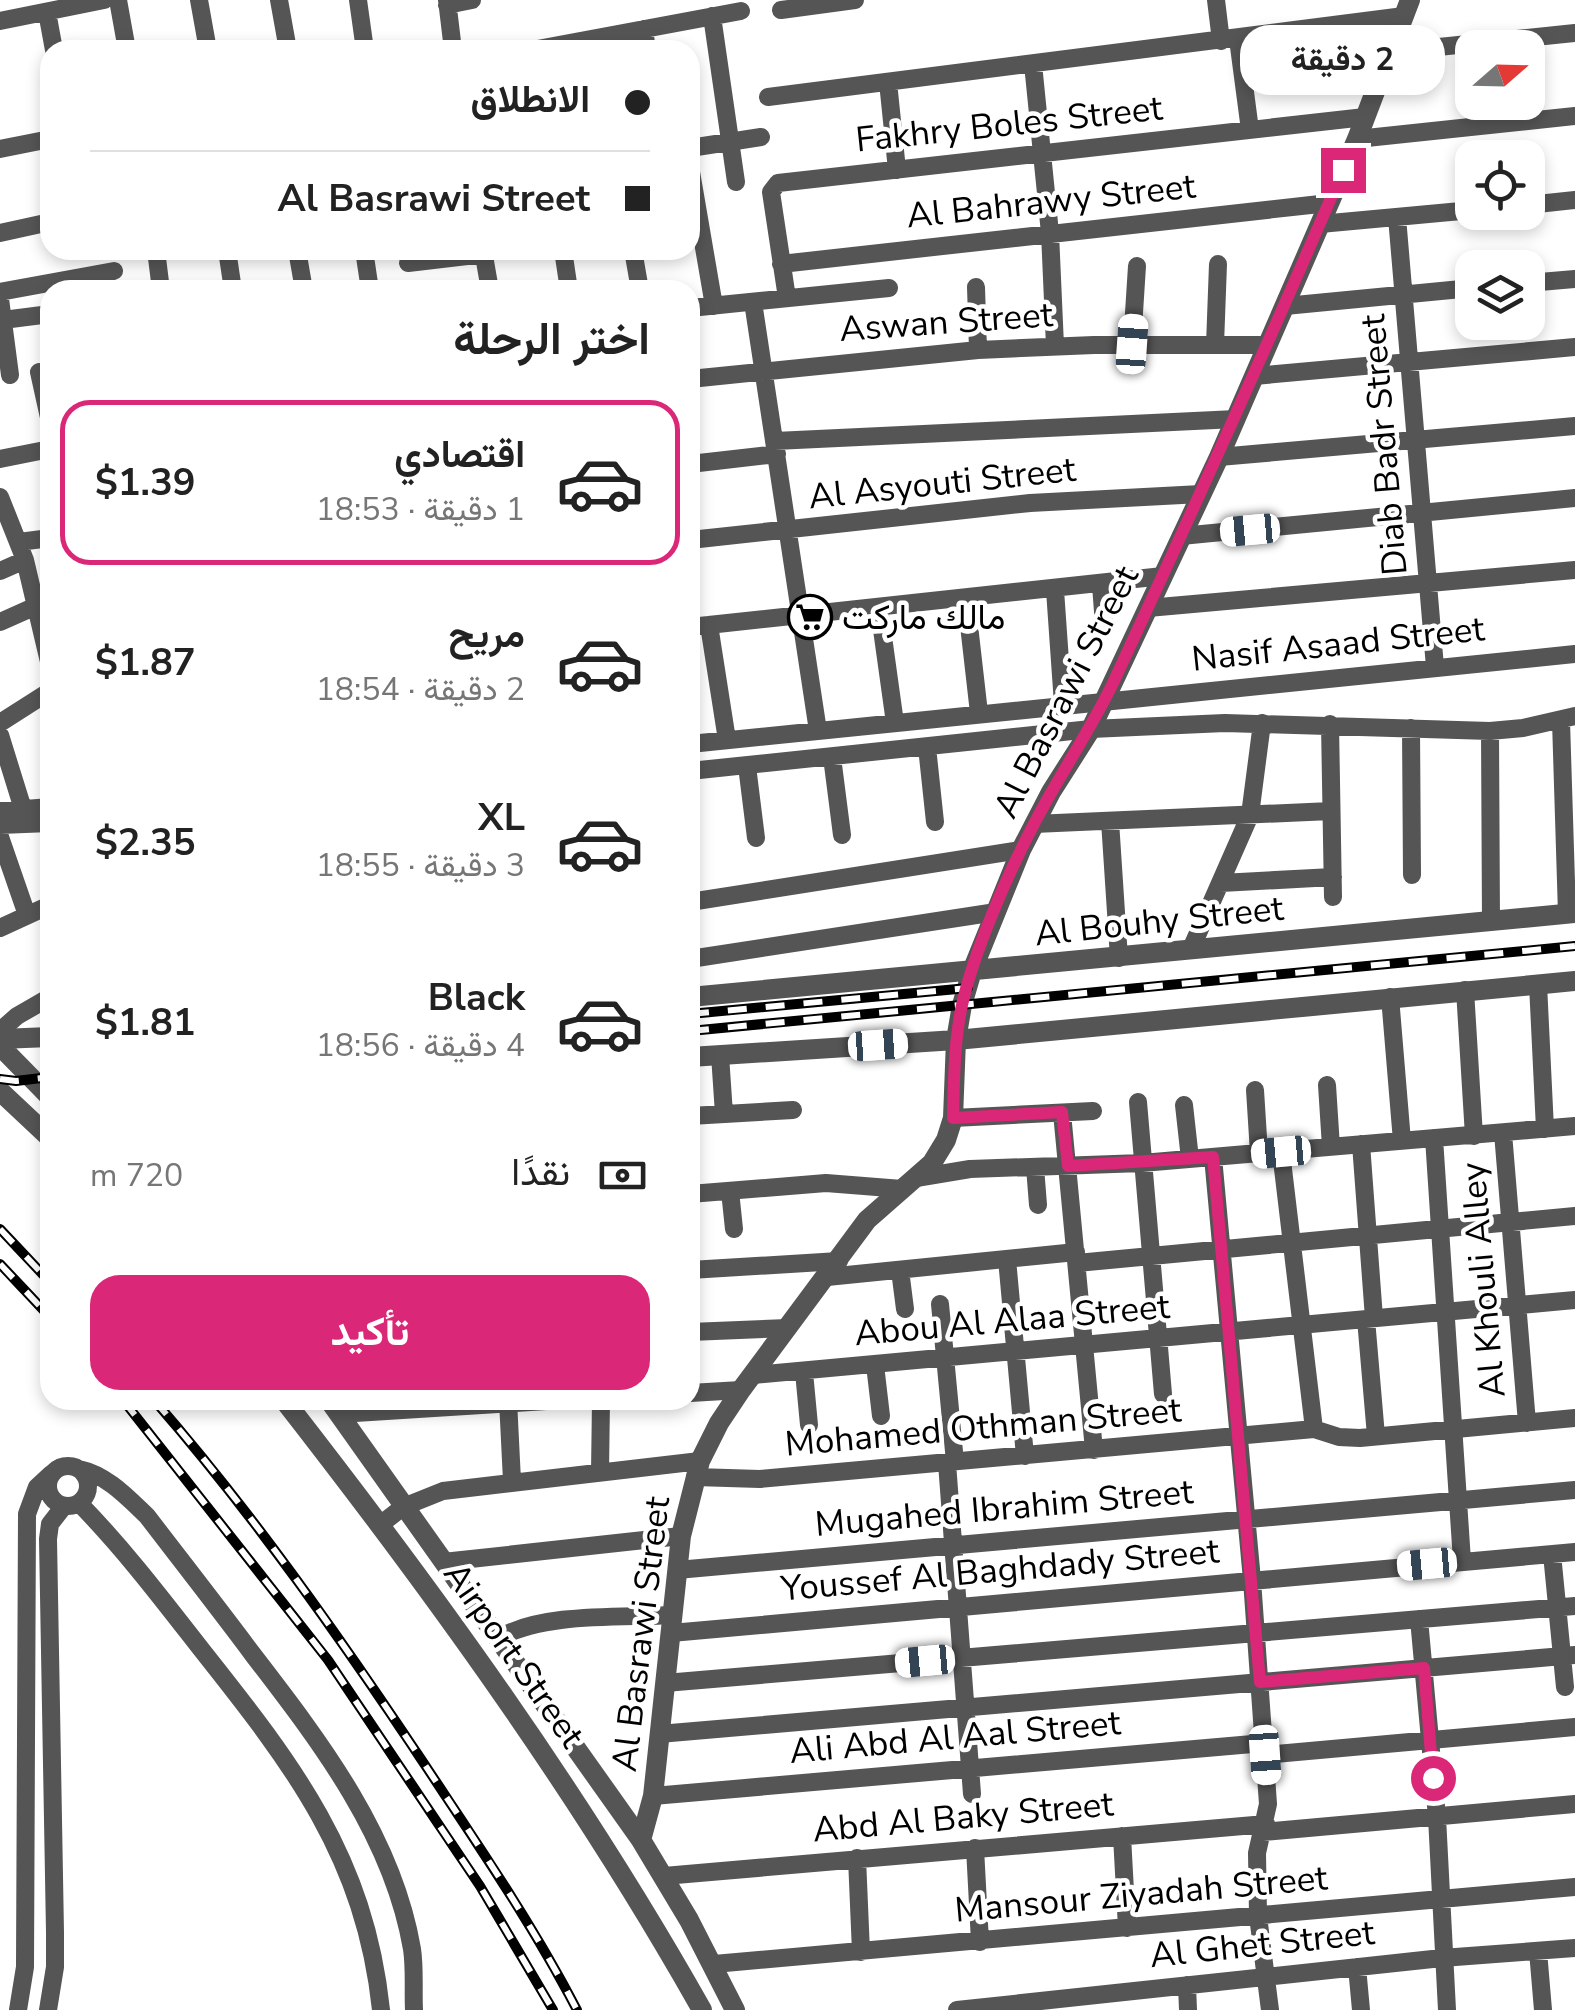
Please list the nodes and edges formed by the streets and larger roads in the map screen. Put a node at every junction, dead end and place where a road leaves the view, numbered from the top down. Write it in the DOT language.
graph roads {
  1 [pos="104,0"];
  2 [pos="118,0"];
  3 [pos="199,0"];
  4 [pos="279,0"];
  5 [pos="358,0"];
  6 [pos="472,0"];
  7 [pos="855,0"];
  8 [pos="1216,0"];
  9 [pos="447,2"];
  10 [pos="1407,8"];
  11 [pos="781,10"];
  12 [pos="741,11"];
  13 [pos="47,12"];
  14 [pos="712,16"];
  15 [pos="0,21"];
  16 [pos="644,29"];
  17 [pos="1575,33"];
  18 [pos="52,40"];
  19 [pos="125,40"];
  20 [pos="206,40"];
  21 [pos="286,40"];
  22 [pos="364,40"];
  23 [pos="453,40"];
  24 [pos="596,40"];
  25 [pos="646,40"];
  26 [pos="1229,40"];
  27 [pos="1390,52"];
  28 [pos="1033,64"];
  29 [pos="888,82"];
  30 [pos="768,97"];
  31 [pos="1575,116"];
  32 [pos="1366,117"];
  33 [pos="1250,130"];
  34 [pos="761,137"];
  35 [pos="1357,138"];
  36 [pos="40,141"];
  37 [pos="730,142"];
  38 [pos="700,146"];
  39 [pos="0,150"];
  40 [pos="1042,153"];
  41 [pos="897,170"];
  42 [pos="736,182"];
  43 [pos="1575,200"];
  44 [pos="1329,203"];
  45 [pos="1545,203"];
  46 [pos="1455,212"];
  47 [pos="1397,217"];
  48 [pos="40,224"];
  49 [pos="700,224"];
  50 [pos="1320,224"];
  51 [pos="0,233"];
  52 [pos="1050,234"];
  53 [pos="781,264"];
  54 [pos="1218,264"];
  55 [pos="1138,266"];
  56 [pos="114,271"];
  57 [pos="1575,278"];
  58 [pos="71,280"];
  59 [pos="1545,281"];
  60 [pos="40,287"];
  61 [pos="889,288"];
  62 [pos="976,288"];
  63 [pos="1455,290"];
  64 [pos="0,295"];
  65 [pos="1404,295"];
  66 [pos="787,298"];
  67 [pos="753,302"];
  68 [pos="714,306"];
  69 [pos="1284,306"];
  70 [pos="700,307"];
  71 [pos="40,315"];
  72 [pos="3,320"];
  73 [pos="1132,344"];
  74 [pos="1215,345"];
  75 [pos="1268,345"];
  76 [pos="1055,346"];
  77 [pos="1575,346"];
  78 [pos="978,350"];
  79 [pos="1409,362"];
  80 [pos="764,370"];
  81 [pos="40,372"];
  82 [pos="5,376"];
  83 [pos="1254,376"];
  84 [pos="700,377"];
  85 [pos="1236,418"];
  86 [pos="1575,426"];
  87 [pos="1416,441"];
  88 [pos="776,448"];
  89 [pos="40,451"];
  90 [pos="1219,456"];
  91 [pos="0,458"];
  92 [pos="700,462"];
  93 [pos="1201,494"];
  94 [pos="0,497"];
  95 [pos="1575,498"];
  96 [pos="1422,513"];
  97 [pos="789,531"];
  98 [pos="1182,536"];
  99 [pos="700,539"];
  100 [pos="40,543"];
  101 [pos="22,551"];
  102 [pos="1575,570"];
  103 [pos="0,571"];
  104 [pos="1162,576"];
  105 [pos="1428,583"];
  106 [pos="1100,585"];
  107 [pos="1054,590"];
  108 [pos="966,599"];
  109 [pos="40,608"];
  110 [pos="879,608"];
  111 [pos="1148,608"];
  112 [pos="40,611"];
  113 [pos="802,616"];
  114 [pos="0,622"];
  115 [pos="1104,625"];
  116 [pos="700,626"];
  117 [pos="1575,654"];
  118 [pos="1435,668"];
  119 [pos="40,698"];
  120 [pos="1105,700"];
  121 [pos="1063,704"];
  122 [pos="978,714"];
  123 [pos="1568,718"];
  124 [pos="895,722"];
  125 [pos="1262,723"];
  126 [pos="0,724"];
  127 [pos="1330,724"];
  128 [pos="1411,728"];
  129 [pos="1091,729"];
  130 [pos="818,731"];
  131 [pos="1490,731"];
  132 [pos="0,735"];
  133 [pos="727,740"];
  134 [pos="700,743"];
  135 [pos="926,746"];
  136 [pos="832,757"];
  137 [pos="747,766"];
  138 [pos="700,770"];
  139 [pos="40,808"];
  140 [pos="23,809"];
  141 [pos="0,811"];
  142 [pos="1331,811"];
  143 [pos="1250,815"];
  144 [pos="1110,821"];
  145 [pos="936,822"];
  146 [pos="40,824"];
  147 [pos="1034,824"];
  148 [pos="0,826"];
  149 [pos="842,835"];
  150 [pos="756,838"];
  151 [pos="2,849"];
  152 [pos="1021,850"];
  153 [pos="1412,875"];
  154 [pos="1333,877"];
  155 [pos="1221,883"];
  156 [pos="1333,896"];
  157 [pos="700,900"];
  158 [pos="40,909"];
  159 [pos="996,912"];
  160 [pos="1571,914"];
  161 [pos="27,915"];
  162 [pos="1491,921"];
  163 [pos="0,928"];
  164 [pos="1191,950"];
  165 [pos="700,957"];
  166 [pos="1119,958"];
  167 [pos="972,971"];
  168 [pos="1575,981"];
  169 [pos="1538,984"];
  170 [pos="1465,990"];
  171 [pos="700,996"];
  172 [pos="1390,997"];
  173 [pos="40,1003"];
  174 [pos="0,1035"];
  175 [pos="40,1037"];
  176 [pos="956,1040"];
  177 [pos="0,1046"];
  178 [pos="720,1055"];
  179 [pos="700,1056"];
  180 [pos="1327,1085"];
  181 [pos="40,1087"];
  182 [pos="1254,1090"];
  183 [pos="0,1092"];
  184 [pos="1138,1102"];
  185 [pos="1184,1104"];
  186 [pos="794,1110"];
  187 [pos="1093,1111"];
  188 [pos="1062,1112"];
  189 [pos="724,1114"];
  190 [pos="700,1115"];
  191 [pos="953,1118"];
  192 [pos="1575,1126"];
  193 [pos="40,1129"];
  194 [pos="1545,1129"];
  195 [pos="1504,1132"];
  196 [pos="1474,1136"];
  197 [pos="1434,1138"];
  198 [pos="1402,1141"];
  199 [pos="1361,1144"];
  200 [pos="1331,1147"];
  201 [pos="1281,1152"];
  202 [pos="1260,1154"];
  203 [pos="1213,1157"];
  204 [pos="1190,1159"];
  205 [pos="1142,1163"];
  206 [pos="1068,1166"];
  207 [pos="1034,1167"];
  208 [pos="909,1184"];
  209 [pos="730,1191"];
  210 [pos="700,1193"];
  211 [pos="1038,1205"];
  212 [pos="1575,1216"];
  213 [pos="1510,1221"];
  214 [pos="1440,1228"];
  215 [pos="734,1229"];
  216 [pos="1368,1235"];
  217 [pos="1292,1243"];
  218 [pos="1221,1250"];
  219 [pos="1150,1256"];
  220 [pos="1076,1258"];
  221 [pos="1007,1259"];
  222 [pos="833,1269"];
  223 [pos="700,1270"];
  224 [pos="900,1270"];
  225 [pos="1575,1300"];
  226 [pos="940,1304"];
  227 [pos="1517,1305"];
  228 [pos="904,1309"];
  229 [pos="1446,1312"];
  230 [pos="1370,1319"];
  231 [pos="1302,1326"];
  232 [pos="788,1328"];
  233 [pos="700,1332"];
  234 [pos="1229,1332"];
  235 [pos="1158,1339"];
  236 [pos="1084,1346"];
  237 [pos="1016,1352"];
  238 [pos="944,1358"];
  239 [pos="875,1364"];
  240 [pos="804,1372"];
  241 [pos="747,1383"];
  242 [pos="700,1391"];
  243 [pos="1163,1394"];
  244 [pos="292,1410"];
  245 [pos="336,1410"];
  246 [pos="508,1410"];
  247 [pos="601,1410"];
  248 [pos="882,1416"];
  249 [pos="1575,1418"];
  250 [pos="1527,1422"];
  251 [pos="809,1425"];
  252 [pos="1314,1429"];
  253 [pos="1454,1430"];
  254 [pos="1376,1436"];
  255 [pos="1238,1437"];
  256 [pos="1094,1450"];
  257 [pos="1025,1456"];
  258 [pos="951,1462"];
  259 [pos="79,1469"];
  260 [pos="698,1470"];
  261 [pos="600,1472"];
  262 [pos="51,1474"];
  263 [pos="512,1481"];
  264 [pos="1575,1490"];
  265 [pos="1458,1500"];
  266 [pos="72,1505"];
  267 [pos="403,1507"];
  268 [pos="1246,1520"];
  269 [pos="381,1524"];
  270 [pos="681,1536"];
  271 [pos="954,1546"];
  272 [pos="1575,1552"];
  273 [pos="1552,1554"];
  274 [pos="443,1562"];
  275 [pos="1462,1562"];
  276 [pos="678,1570"];
  277 [pos="1252,1580"];
  278 [pos="1566,1606"];
  279 [pos="958,1607"];
  280 [pos="1419,1618"];
  281 [pos="672,1624"];
  282 [pos="1256,1633"];
  283 [pos="500,1638"];
  284 [pos="1568,1656"];
  285 [pos="962,1658"];
  286 [pos="1424,1668"];
  287 [pos="1260,1682"];
  288 [pos="665,1684"];
  289 [pos="1565,1688"];
  290 [pos="290,1702"];
  291 [pos="966,1708"];
  292 [pos="262,1725"];
  293 [pos="1575,1727"];
  294 [pos="660,1734"];
  295 [pos="1430,1740"];
  296 [pos="1264,1749"];
  297 [pos="27,1768"];
  298 [pos="970,1768"];
  299 [pos="53,1769"];
  300 [pos="972,1794"];
  301 [pos="653,1796"];
  302 [pos="610,1797"];
  303 [pos="1575,1804"];
  304 [pos="585,1816"];
  305 [pos="1436,1816"];
  306 [pos="1264,1828"];
  307 [pos="1122,1836"];
  308 [pos="641,1840"];
  309 [pos="974,1848"];
  310 [pos="857,1858"];
  311 [pos="664,1876"];
  312 [pos="1575,1887"];
  313 [pos="1439,1899"];
  314 [pos="1258,1916"];
  315 [pos="1127,1928"];
  316 [pos="25,1932"];
  317 [pos="56,1932"];
  318 [pos="980,1942"];
  319 [pos="1575,1948"];
  320 [pos="1538,1951"];
  321 [pos="860,1952"];
  322 [pos="1442,1958"];
  323 [pos="714,1964"];
  324 [pos="1357,1967"];
  325 [pos="1268,1976"];
  326 [pos="1187,1984"];
  327 [pos="1099,2002"];
  328 [pos="1014,2007"];
  329 [pos="18,2010"];
  330 [pos="48,2010"];
  331 [pos="381,2010"];
  332 [pos="414,2010"];
  333 [pos="702,2010"];
  334 [pos="735,2010"];
  335 [pos="957,2010"];
  336 [pos="1188,2010"];
  337 [pos="1270,2010"];
  338 [pos="1361,2010"];
  339 [pos="1447,2010"];
  340 [pos="1543,2010"];
  1 -- 13 [label="street"];
  2 -- 19 [label="street"];
  3 -- 20 [label="street"];
  4 -- 21 [label="street"];
  5 -- 22 [label="street"];
  6 -- 9 [label="street"];
  7 -- 11 [label="street"];
  8 -- 26 [label="street"];
  9 -- 23 [label="street"];
  10 -- 26 [label="street"];
  10 -- 27 [label="street, Al Basrawi Street"];
  12 -- 14 [label="street"];
  13 -- 15 [label="street"];
  13 -- 18 [label="street"];
  14 -- 16 [label="street"];
  14 -- 37 [label="street"];
  16 -- 24 [label="street"];
  16 -- 25 [label="street"];
  17 -- 27 [label="street"];
  26 -- 28 [label="street"];
  26 -- 33 [label="street"];
  27 -- 32 [label="street, Al Basrawi Street"];
  28 -- 29 [label="street"];
  28 -- 40 [label="street"];
  29 -- 30 [label="street"];
  29 -- 41 [label="street"];
  31 -- 35 [label="street"];
  32 -- 33 [label="street, Fakhry Boles Street"];
  32 -- 35 [label="street, Al Basrawi Street"];
  33 -- 40 [label="street, Fakhry Boles Street"];
  34 -- 37 [label="street"];
  35 -- 44 [label="street, Al Basrawi Street"];
  36 -- 39 [label="street"];
  37 -- 38 [label="street"];
  37 -- 42 [label="street"];
  40 -- 41 [label="street, Fakhry Boles Street"];
  40 -- 52 [label="street"];
  41 -- 53 [label="street, Fakhry Boles Street"];
  43 -- 45 [label="street"];
  44 -- 50 [label="street, Al Basrawi Street"];
  44 -- 52 [label="street, Al Bahrawy Street"];
  46 -- 47 [label="street"];
  47 -- 50 [label="street"];
  47 -- 65 [label="street, Diab Badr Street"];
  48 -- 51 [label="street"];
  49 -- 68 [label="street"];
  50 -- 69 [label="street, Al Basrawi Street"];
  52 -- 53 [label="street, Al Bahrawy Street"];
  52 -- 76 [label="street"];
  53 -- 66 [label="street, Fakhry Boles Street"];
  54 -- 74 [label="street"];
  55 -- 73 [label="street"];
  56 -- 58 [label="street"];
  57 -- 59 [label="street"];
  60 -- 64 [label="street"];
  61 -- 66 [label="street"];
  62 -- 78 [label="street"];
  63 -- 65 [label="street"];
  64 -- 72 [label="street"];
  65 -- 69 [label="street"];
  65 -- 79 [label="street, Diab Badr Street"];
  66 -- 67 [label="street"];
  67 -- 68 [label="street"];
  67 -- 80 [label="street"];
  68 -- 70 [label="street"];
  69 -- 75 [label="street, Al Basrawi Street"];
  71 -- 72 [label="street"];
  72 -- 82 [label="street"];
  73 -- 74 [label="street, Aswan Street"];
  73 -- 76 [label="street, Aswan Street"];
  74 -- 75 [label="street, Aswan Street"];
  75 -- 83 [label="street, Al Basrawi Street"];
  76 -- 78 [label="street, Aswan Street"];
  77 -- 79 [label="street"];
  78 -- 80 [label="street, Aswan Street"];
  79 -- 83 [label="street"];
  79 -- 87 [label="street, Diab Badr Street"];
  80 -- 84 [label="street, Aswan Street"];
  80 -- 88 [label="street"];
  81 -- 82 [label="street"];
  83 -- 85 [label="street, Al Basrawi Street"];
  85 -- 88 [label="street"];
  85 -- 90 [label="street, Al Basrawi Street"];
  86 -- 87 [label="street"];
  87 -- 90 [label="street"];
  87 -- 96 [label="street, Diab Badr Street"];
  88 -- 92 [label="street"];
  88 -- 97 [label="street"];
  89 -- 91 [label="street"];
  90 -- 93 [label="street, Al Basrawi Street"];
  93 -- 97 [label="street, Al Asyouti Street"];
  93 -- 98 [label="street, Al Basrawi Street"];
  94 -- 101 [label="street"];
  95 -- 96 [label="street"];
  96 -- 98 [label="street"];
  96 -- 105 [label="street, Diab Badr Street"];
  97 -- 99 [label="street, Al Asyouti Street"];
  97 -- 113 [label="street"];
  98 -- 104 [label="street, Al Basrawi Street"];
  100 -- 101 [label="street"];
  101 -- 103 [label="street"];
  101 -- 109 [label="street"];
  102 -- 105 [label="street"];
  104 -- 106 [label="street"];
  104 -- 111 [label="street, Al Basrawi Street"];
  105 -- 111 [label="street"];
  105 -- 118 [label="street, Diab Badr Street"];
  106 -- 107 [label="street"];
  106 -- 115 [label="street"];
  107 -- 108 [label="street"];
  107 -- 121 [label="street"];
  108 -- 110 [label="street"];
  108 -- 122 [label="street"];
  110 -- 113 [label="street"];
  110 -- 124 [label="street"];
  111 -- 120 [label="street, Al Basrawi Street"];
  112 -- 114 [label="street"];
  113 -- 116 [label="street"];
  113 -- 130 [label="street"];
  116 -- 133 [label="street"];
  117 -- 118 [label="street, Nasif Asaad Street"];
  118 -- 120 [label="street, Nasif Asaad Street"];
  119 -- 126 [label="street"];
  120 -- 121 [label="street, Nasif Asaad Street"];
  120 -- 129 [label="street, Al Basrawi Street"];
  121 -- 122 [label="street, Nasif Asaad Street"];
  122 -- 124 [label="street, Nasif Asaad Street"];
  123 -- 131 [label="street, Nasif Asaad Street"];
  123 -- 160 [label="street"];
  124 -- 130 [label="street, Nasif Asaad Street"];
  125 -- 127 [label="street, Nasif Asaad Street"];
  125 -- 129 [label="street, Nasif Asaad Street"];
  125 -- 143 [label="street"];
  127 -- 128 [label="street, Nasif Asaad Street"];
  127 -- 142 [label="street"];
  128 -- 131 [label="street, Nasif Asaad Street"];
  128 -- 153 [label="street"];
  129 -- 135 [label="street, Nasif Asaad Street"];
  129 -- 147 [label="street, Al Basrawi Street"];
  130 -- 133 [label="street, Nasif Asaad Street"];
  131 -- 162 [label="street"];
  132 -- 140 [label="street"];
  133 -- 134 [label="street, Nasif Asaad Street"];
  135 -- 136 [label="street, Nasif Asaad Street"];
  135 -- 145 [label="street"];
  136 -- 137 [label="street, Nasif Asaad Street"];
  136 -- 149 [label="street"];
  137 -- 138 [label="street, Nasif Asaad Street"];
  137 -- 150 [label="street"];
  139 -- 140 [label="street"];
  140 -- 141 [label="street"];
  142 -- 143 [label="street"];
  142 -- 154 [label="street"];
  143 -- 144 [label="street"];
  143 -- 155 [label="street"];
  144 -- 147 [label="street"];
  144 -- 166 [label="street"];
  146 -- 148 [label="street"];
  147 -- 152 [label="street, Al Basrawi Street"];
  151 -- 161 [label="street"];
  152 -- 157 [label="street"];
  152 -- 159 [label="street, Al Basrawi Street"];
  154 -- 155 [label="street"];
  154 -- 156 [label="street"];
  155 -- 164 [label="street"];
  158 -- 161 [label="street"];
  159 -- 165 [label="street"];
  159 -- 167 [label="street, Al Basrawi Street"];
  160 -- 162 [label="street, Al Bouhy Street"];
  161 -- 163 [label="street"];
  162 -- 164 [label="street, Al Bouhy Street"];
  164 -- 166 [label="street, Al Bouhy Street"];
  166 -- 167 [label="street, Al Bouhy Street"];
  167 -- 171 [label="street, Al Bouhy Street"];
  167 -- 176 [label="street, Al Basrawi Street"];
  168 -- 169 [label="street"];
  169 -- 170 [label="street"];
  169 -- 194 [label="street"];
  170 -- 172 [label="street"];
  170 -- 196 [label="street"];
  172 -- 176 [label="street"];
  172 -- 198 [label="street"];
  173 -- 174 [label="street"];
  174 -- 175 [label="street"];
  176 -- 178 [label="street"];
  176 -- 191 [label="street, Al Basrawi Street"];
  177 -- 181 [label="street"];
  178 -- 179 [label="street"];
  178 -- 189 [label="street"];
  180 -- 200 [label="street"];
  182 -- 202 [label="street"];
  183 -- 193 [label="street"];
  184 -- 205 [label="street"];
  185 -- 204 [label="street"];
  186 -- 189 [label="street"];
  187 -- 188 [label="street"];
  188 -- 191 [label="street"];
  188 -- 206 [label="street"];
  189 -- 190 [label="street"];
  191 -- 208 [label="street, Al Basrawi Street"];
  192 -- 194 [label="street"];
  194 -- 195 [label="street"];
  195 -- 196 [label="street"];
  195 -- 213 [label="street, Al Khouli Alley"];
  196 -- 197 [label="street"];
  197 -- 198 [label="street"];
  197 -- 214 [label="street"];
  198 -- 199 [label="street"];
  199 -- 200 [label="street"];
  199 -- 216 [label="street"];
  200 -- 201 [label="street"];
  201 -- 202 [label="street"];
  201 -- 217 [label="street"];
  202 -- 203 [label="street"];
  203 -- 204 [label="street"];
  203 -- 218 [label="street"];
  204 -- 205 [label="street"];
  205 -- 206 [label="street"];
  205 -- 219 [label="street"];
  206 -- 207 [label="street"];
  206 -- 220 [label="street"];
  207 -- 208 [label="street"];
  207 -- 211 [label="street"];
  208 -- 209 [label="street"];
  208 -- 222 [label="street, Al Basrawi Street"];
  209 -- 210 [label="street"];
  209 -- 215 [label="street"];
  212 -- 213 [label="street"];
  213 -- 214 [label="street"];
  213 -- 227 [label="street, Al Khouli Alley"];
  214 -- 216 [label="street"];
  214 -- 229 [label="street"];
  216 -- 217 [label="street"];
  216 -- 230 [label="street"];
  217 -- 218 [label="street"];
  217 -- 231 [label="street"];
  218 -- 219 [label="street"];
  218 -- 234 [label="street"];
  219 -- 220 [label="street"];
  219 -- 235 [label="street"];
  220 -- 221 [label="street"];
  220 -- 236 [label="street"];
  221 -- 224 [label="street"];
  221 -- 237 [label="street"];
  222 -- 223 [label="street"];
  222 -- 224 [label="street"];
  222 -- 232 [label="street, Al Basrawi Street"];
  224 -- 228 [label="street"];
  225 -- 227 [label="street, Abou Al Alaa Street"];
  226 -- 238 [label="street"];
  227 -- 229 [label="street, Abou Al Alaa Street"];
  227 -- 250 [label="street, Al Khouli Alley"];
  229 -- 230 [label="street, Abou Al Alaa Street"];
  229 -- 253 [label="street"];
  230 -- 231 [label="street, Abou Al Alaa Street"];
  230 -- 254 [label="street"];
  231 -- 234 [label="street, Abou Al Alaa Street"];
  231 -- 252 [label="street"];
  232 -- 233 [label="street"];
  232 -- 241 [label="street, Al Basrawi Street"];
  234 -- 235 [label="street, Abou Al Alaa Street"];
  234 -- 255 [label="street"];
  235 -- 236 [label="street, Abou Al Alaa Street"];
  235 -- 243 [label="street"];
  236 -- 237 [label="street, Abou Al Alaa Street"];
  236 -- 256 [label="street"];
  237 -- 238 [label="street, Abou Al Alaa Street"];
  237 -- 257 [label="street"];
  238 -- 239 [label="street, Abou Al Alaa Street"];
  238 -- 258 [label="street"];
  239 -- 240 [label="street, Abou Al Alaa Street"];
  239 -- 248 [label="street"];
  240 -- 241 [label="street, Abou Al Alaa Street"];
  240 -- 251 [label="street"];
  241 -- 242 [label="street, Abou Al Alaa Street"];
  241 -- 260 [label="street, Al Basrawi Street"];
  244 -- 269 [label="street, Airport Street"];
  245 -- 267 [label="street, Airport Street"];
  246 -- 263 [label="street"];
  247 -- 261 [label="street"];
  249 -- 250 [label="street, Mohamed Othman Street"];
  250 -- 253 [label="street, Mohamed Othman Street"];
  252 -- 254 [label="street, Mohamed Othman Street"];
  252 -- 255 [label="street, Mohamed Othman Street"];
  253 -- 254 [label="street, Mohamed Othman Street"];
  253 -- 265 [label="street"];
  255 -- 256 [label="street, Mohamed Othman Street"];
  255 -- 268 [label="street"];
  256 -- 257 [label="street, Mohamed Othman Street"];
  257 -- 258 [label="street, Mohamed Othman Street"];
  258 -- 260 [label="street, Mohamed Othman Street"];
  258 -- 271 [label="street"];
  259 -- 262 [label="street"];
  259 -- 266 [label="street"];
  259 -- 290 [label="street"];
  260 -- 261 [label="street, Mohamed Othman Street"];
  260 -- 270 [label="street, Al Basrawi Street"];
  261 -- 263 [label="street, Mohamed Othman Street"];
  262 -- 266 [label="street"];
  262 -- 297 [label="street"];
  263 -- 267 [label="street, Mohamed Othman Street"];
  264 -- 265 [label="street, Mugahed Ibrahim Street"];
  265 -- 268 [label="street, Mugahed Ibrahim Street"];
  265 -- 275 [label="street"];
  266 -- 292 [label="street"];
  266 -- 299 [label="street"];
  267 -- 269 [label="street, Mohamed Othman Street"];
  267 -- 274 [label="street, Airport Street"];
  268 -- 271 [label="street, Mugahed Ibrahim Street"];
  268 -- 277 [label="street"];
  269 -- 304 [label="street, Airport Street"];
  270 -- 274 [label="street"];
  270 -- 276 [label="street, Al Basrawi Street"];
  271 -- 276 [label="street, Mugahed Ibrahim Street"];
  271 -- 279 [label="street"];
  272 -- 273 [label="street, Youssef Al Baghdady Street"];
  273 -- 275 [label="street, Youssef Al Baghdady Street"];
  273 -- 278 [label="street"];
  274 -- 283 [label="street, Airport Street"];
  275 -- 277 [label="street, Youssef Al Baghdady Street"];
  276 -- 281 [label="street, Al Basrawi Street"];
  277 -- 279 [label="street, Youssef Al Baghdady Street"];
  277 -- 282 [label="street"];
  278 -- 280 [label="street"];
  278 -- 284 [label="street"];
  279 -- 281 [label="street, Youssef Al Baghdady Street"];
  279 -- 285 [label="street"];
  280 -- 282 [label="street"];
  280 -- 286 [label="street"];
  281 -- 283 [label="street, Youssef Al Baghdady Street"];
  281 -- 288 [label="street, Al Basrawi Street"];
  282 -- 285 [label="street"];
  282 -- 287 [label="street"];
  283 -- 302 [label="street, Airport Street"];
  284 -- 286 [label="street"];
  284 -- 289 [label="street"];
  285 -- 288 [label="street"];
  285 -- 291 [label="street"];
  286 -- 287 [label="street"];
  286 -- 295 [label="street"];
  287 -- 291 [label="street"];
  287 -- 296 [label="street"];
  288 -- 294 [label="street, Al Basrawi Street"];
  290 -- 292 [label="street"];
  290 -- 332 [label="street"];
  291 -- 294 [label="street"];
  291 -- 298 [label="street"];
  292 -- 331 [label="street"];
  293 -- 295 [label="street, Ali Abd Al Aal Street"];
  294 -- 301 [label="street, Al Basrawi Street"];
  295 -- 296 [label="street, Ali Abd Al Aal Street"];
  295 -- 305 [label="street"];
  296 -- 298 [label="street, Ali Abd Al Aal Street"];
  296 -- 306 [label="street"];
  297 -- 299 [label="street"];
  297 -- 316 [label="street"];
  298 -- 300 [label="street"];
  298 -- 301 [label="street, Ali Abd Al Aal Street"];
  299 -- 317 [label="street"];
  301 -- 308 [label="street, Al Basrawi Street"];
  302 -- 304 [label="street"];
  302 -- 308 [label="street, Airport Street"];
  303 -- 305 [label="street, Abd Al Baky Street"];
  304 -- 333 [label="street, Airport Street"];
  305 -- 306 [label="street, Abd Al Baky Street"];
  305 -- 313 [label="street"];
  306 -- 307 [label="street, Abd Al Baky Street"];
  306 -- 314 [label="street"];
  307 -- 309 [label="street, Abd Al Baky Street"];
  307 -- 315 [label="street"];
  308 -- 311 [label="street, Airport Street"];
  309 -- 310 [label="street, Abd Al Baky Street"];
  309 -- 318 [label="street"];
  310 -- 311 [label="street, Abd Al Baky Street"];
  310 -- 321 [label="street"];
  311 -- 323 [label="street, Airport Street"];
  312 -- 313 [label="street, Mansour Ziyadah Street"];
  313 -- 314 [label="street, Mansour Ziyadah Street"];
  313 -- 322 [label="street"];
  314 -- 315 [label="street, Mansour Ziyadah Street"];
  314 -- 325 [label="street"];
  315 -- 318 [label="street, Mansour Ziyadah Street"];
  316 -- 317 [label="street"];
  316 -- 329 [label="street"];
  317 -- 330 [label="street"];
  318 -- 321 [label="street, Mansour Ziyadah Street"];
  319 -- 320 [label="street, Al Ghet Street"];
  320 -- 322 [label="street, Al Ghet Street"];
  320 -- 340 [label="street"];
  321 -- 323 [label="street, Mansour Ziyadah Street"];
  322 -- 324 [label="street, Al Ghet Street"];
  322 -- 339 [label="street"];
  323 -- 334 [label="street, Airport Street"];
  324 -- 325 [label="street, Al Ghet Street"];
  324 -- 338 [label="street"];
  325 -- 326 [label="street, Al Ghet Street"];
  325 -- 337 [label="street"];
  326 -- 327 [label="street, Al Ghet Street"];
  326 -- 336 [label="street"];
  327 -- 328 [label="street, Al Ghet Street"];
  328 -- 335 [label="street, Al Ghet Street"];
}
